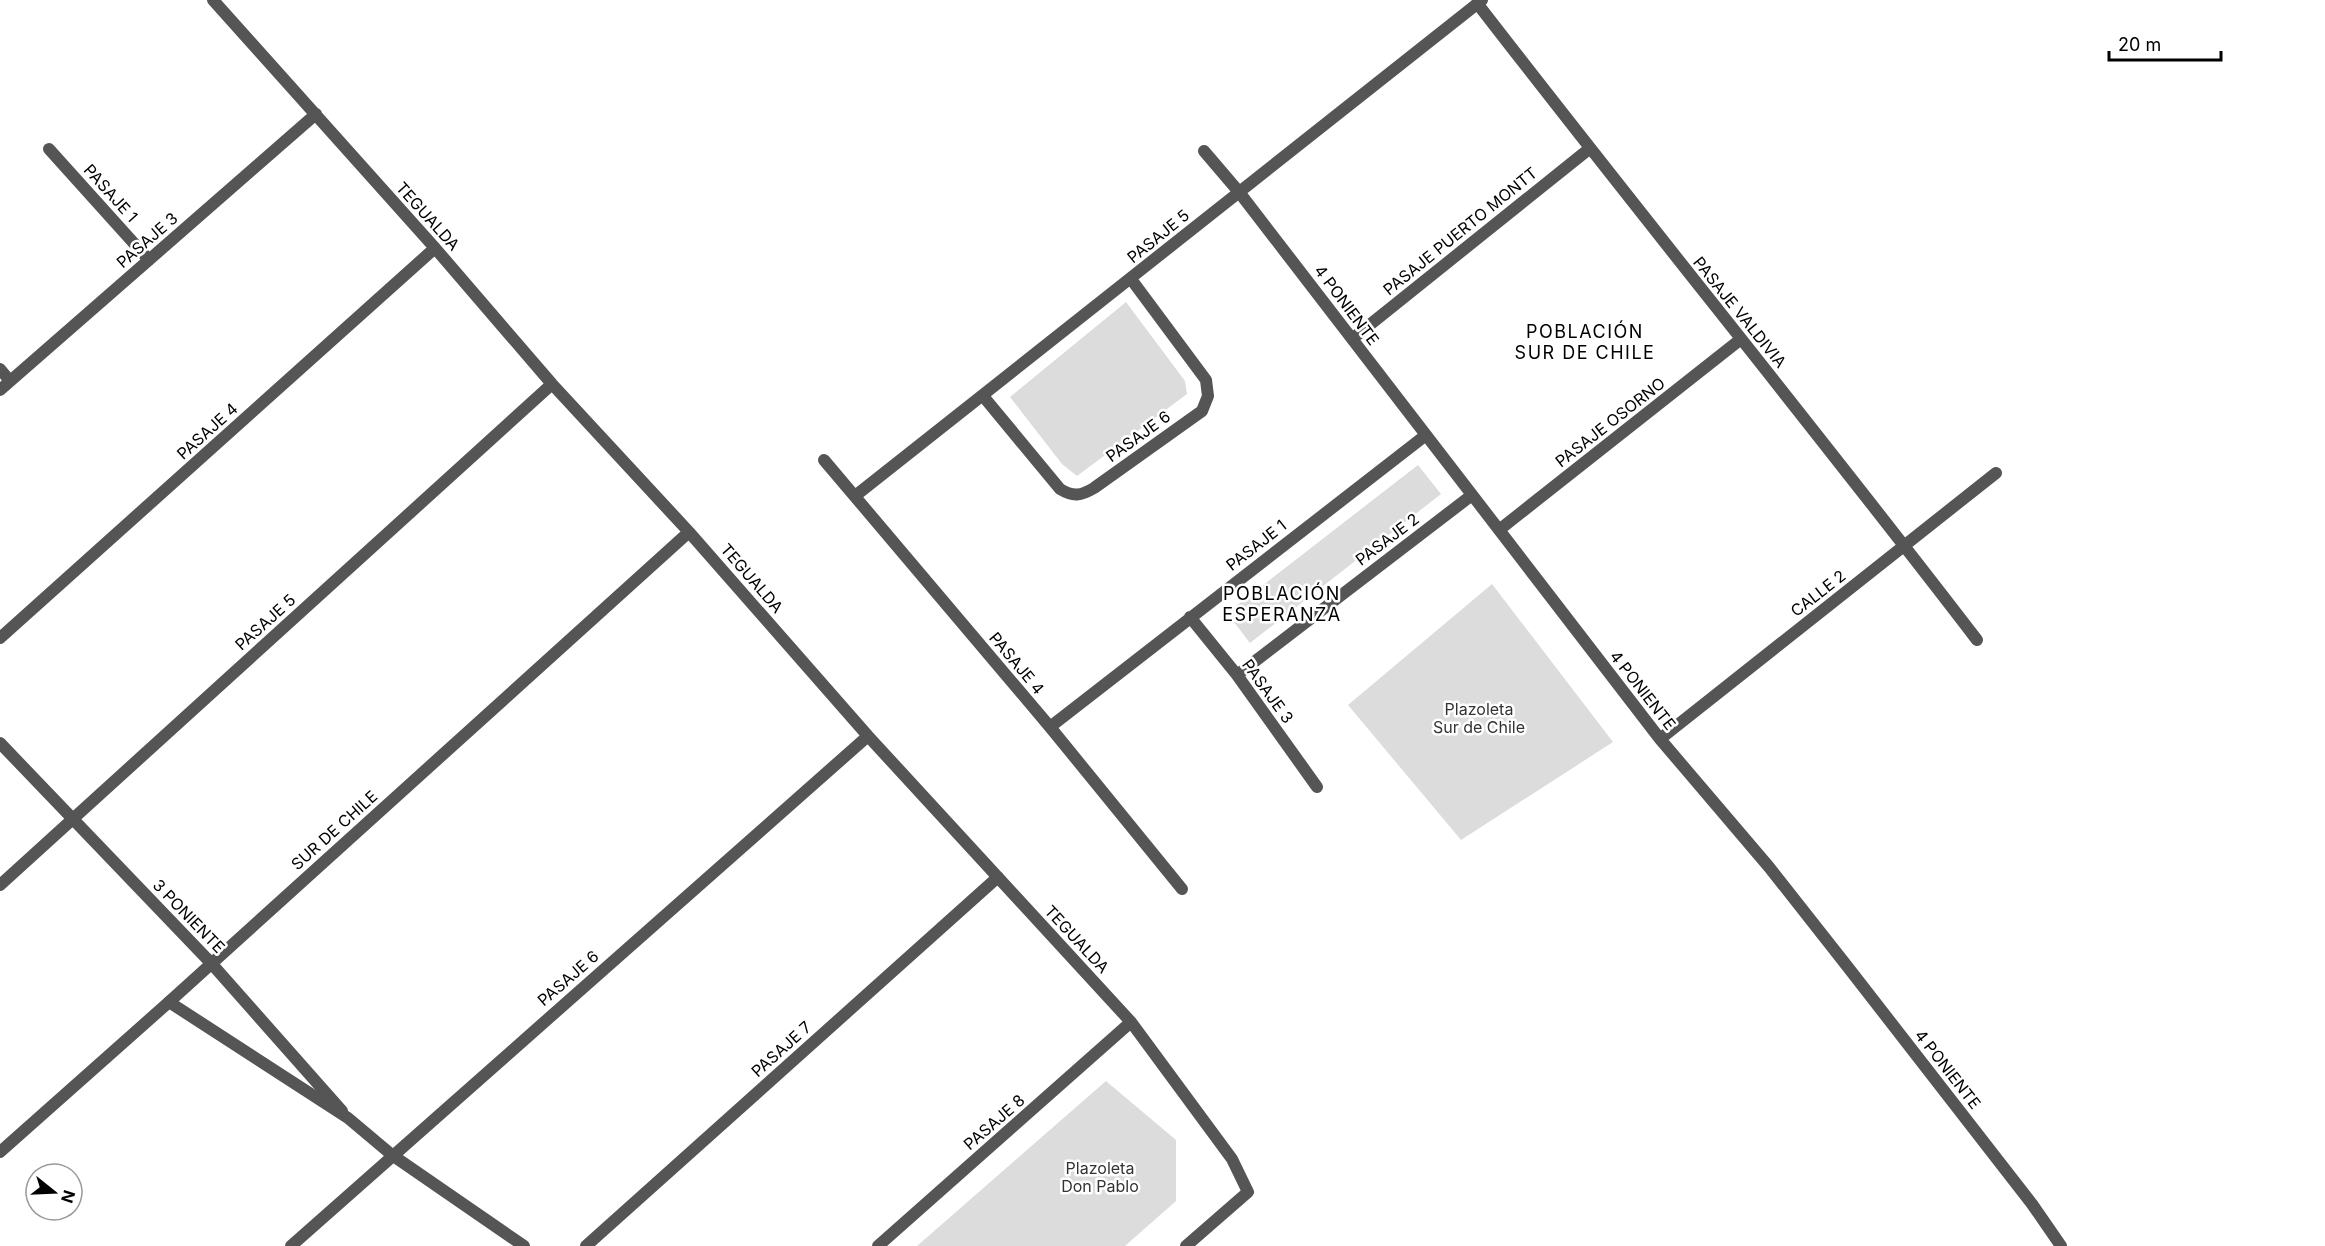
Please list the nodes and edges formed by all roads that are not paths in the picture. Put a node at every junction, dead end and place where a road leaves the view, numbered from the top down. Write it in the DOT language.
graph roads {
  1 [pos="213,0"];
  2 [pos="1480,2"];
  3 [pos="316,114"];
  4 [pos="49,149"];
  5 [pos="1589,149"];
  6 [pos="1204,152"];
  7 [pos="1239,192"];
  8 [pos="435,248"];
  9 [pos="149,260"];
  10 [pos="1131,279"];
  11 [pos="1352,339"];
  12 [pos="1741,339"];
  13 [pos="0,369"];
  14 [pos="10,381"];
  15 [pos="552,384"];
  16 [pos="0,390"];
  17 [pos="982,396"];
  18 [pos="1426,435"];
  19 [pos="824,460"];
  20 [pos="1996,473"];
  21 [pos="1472,495"];
  22 [pos="855,496"];
  23 [pos="1499,530"];
  24 [pos="689,532"];
  25 [pos="1905,545"];
  26 [pos="1190,617"];
  27 [pos="0,638"];
  28 [pos="1977,640"];
  29 [pos="1237,675"];
  30 [pos="1050,727"];
  31 [pos="868,735"];
  32 [pos="1660,739"];
  33 [pos="0,742"];
  34 [pos="1317,787"];
  35 [pos="73,819"];
  36 [pos="998,877"];
  37 [pos="0,885"];
  38 [pos="1182,889"];
  39 [pos="211,963"];
  40 [pos="169,1002"];
  41 [pos="1131,1022"];
  42 [pos="348,1118"];
  43 [pos="0,1152"];
  44 [pos="392,1155"];
  45 [pos="291,1246"];
  46 [pos="524,1246"];
  47 [pos="586,1246"];
  48 [pos="878,1246"];
  49 [pos="1186,1246"];
  50 [pos="2061,1246"];
  1 -- 3 [label="street, TEGUALDA"];
  2 -- 5 [label="street, PASAJE VALDIVIA"];
  2 -- 7 [label="street, PASAJE 5"];
  3 -- 8 [label="street, TEGUALDA"];
  3 -- 9 [label="street, PASAJE 3"];
  4 -- 9 [label="street, PASAJE 1"];
  5 -- 11 [label="street, PASAJE PUERTO MONTT"];
  5 -- 12 [label="street, PASAJE VALDIVIA"];
  6 -- 7 [label="street, 4 PONIENTE"];
  7 -- 10 [label="street, PASAJE 5"];
  7 -- 11 [label="street, 4 PONIENTE"];
  8 -- 15 [label="street, TEGUALDA"];
  8 -- 27 [label="street, PASAJE 4"];
  9 -- 14 [label="street, PASAJE 3"];
  10 -- 17 [label="street, PASAJE 5"];
  10 -- 17 [label="street, PASAJE 6"];
  11 -- 18 [label="street, 4 PONIENTE"];
  12 -- 23 [label="street, PASAJE OSORNO"];
  12 -- 25 [label="street, PASAJE VALDIVIA"];
  13 -- 14 [label="street"];
  14 -- 16 [label="street, PASAJE 3"];
  15 -- 24 [label="street, TEGUALDA"];
  15 -- 35 [label="street, PASAJE 5"];
  17 -- 22 [label="street, PASAJE 5"];
  18 -- 21 [label="street, 4 PONIENTE"];
  18 -- 26 [label="street, PASAJE 1"];
  19 -- 22 [label="street, PASAJE 4"];
  20 -- 25 [label="street, CALLE 2"];
  21 -- 23 [label="street, 4 PONIENTE"];
  21 -- 29 [label="street, PASAJE 2"];
  22 -- 30 [label="street, PASAJE 4"];
  23 -- 32 [label="street, 4 PONIENTE"];
  24 -- 31 [label="street, TEGUALDA"];
  24 -- 39 [label="street, SUR DE CHILE"];
  25 -- 28 [label="street, PASAJE VALDIVIA"];
  25 -- 32 [label="street, CALLE 2"];
  26 -- 29 [label="street, PASAJE 3"];
  26 -- 30 [label="street, PASAJE 1"];
  29 -- 34 [label="street, PASAJE 3"];
  30 -- 38 [label="street, PASAJE 4"];
  31 -- 36 [label="street, TEGUALDA"];
  31 -- 44 [label="street, PASAJE 6"];
  32 -- 50 [label="street, 4 PONIENTE"];
  33 -- 35 [label="street, 3 PONIENTE"];
  35 -- 37 [label="street, PASAJE 5"];
  35 -- 39 [label="street, 3 PONIENTE"];
  36 -- 41 [label="street, TEGUALDA"];
  36 -- 47 [label="street, PASAJE 7"];
  39 -- 40 [label="street, SUR DE CHILE"];
  39 -- 42 [label="street, 3 PONIENTE"];
  40 -- 42 [label="street, 3 PONIENTE"];
  40 -- 43 [label="street, SUR DE CHILE"];
  41 -- 48 [label="street, PASAJE 8"];
  41 -- 49 [label="street, TEGUALDA"];
  42 -- 44 [label="street, 3 PONIENTE"];
  44 -- 45 [label="street, PASAJE 6"];
  44 -- 46 [label="street, 3 PONIENTE"];
}
